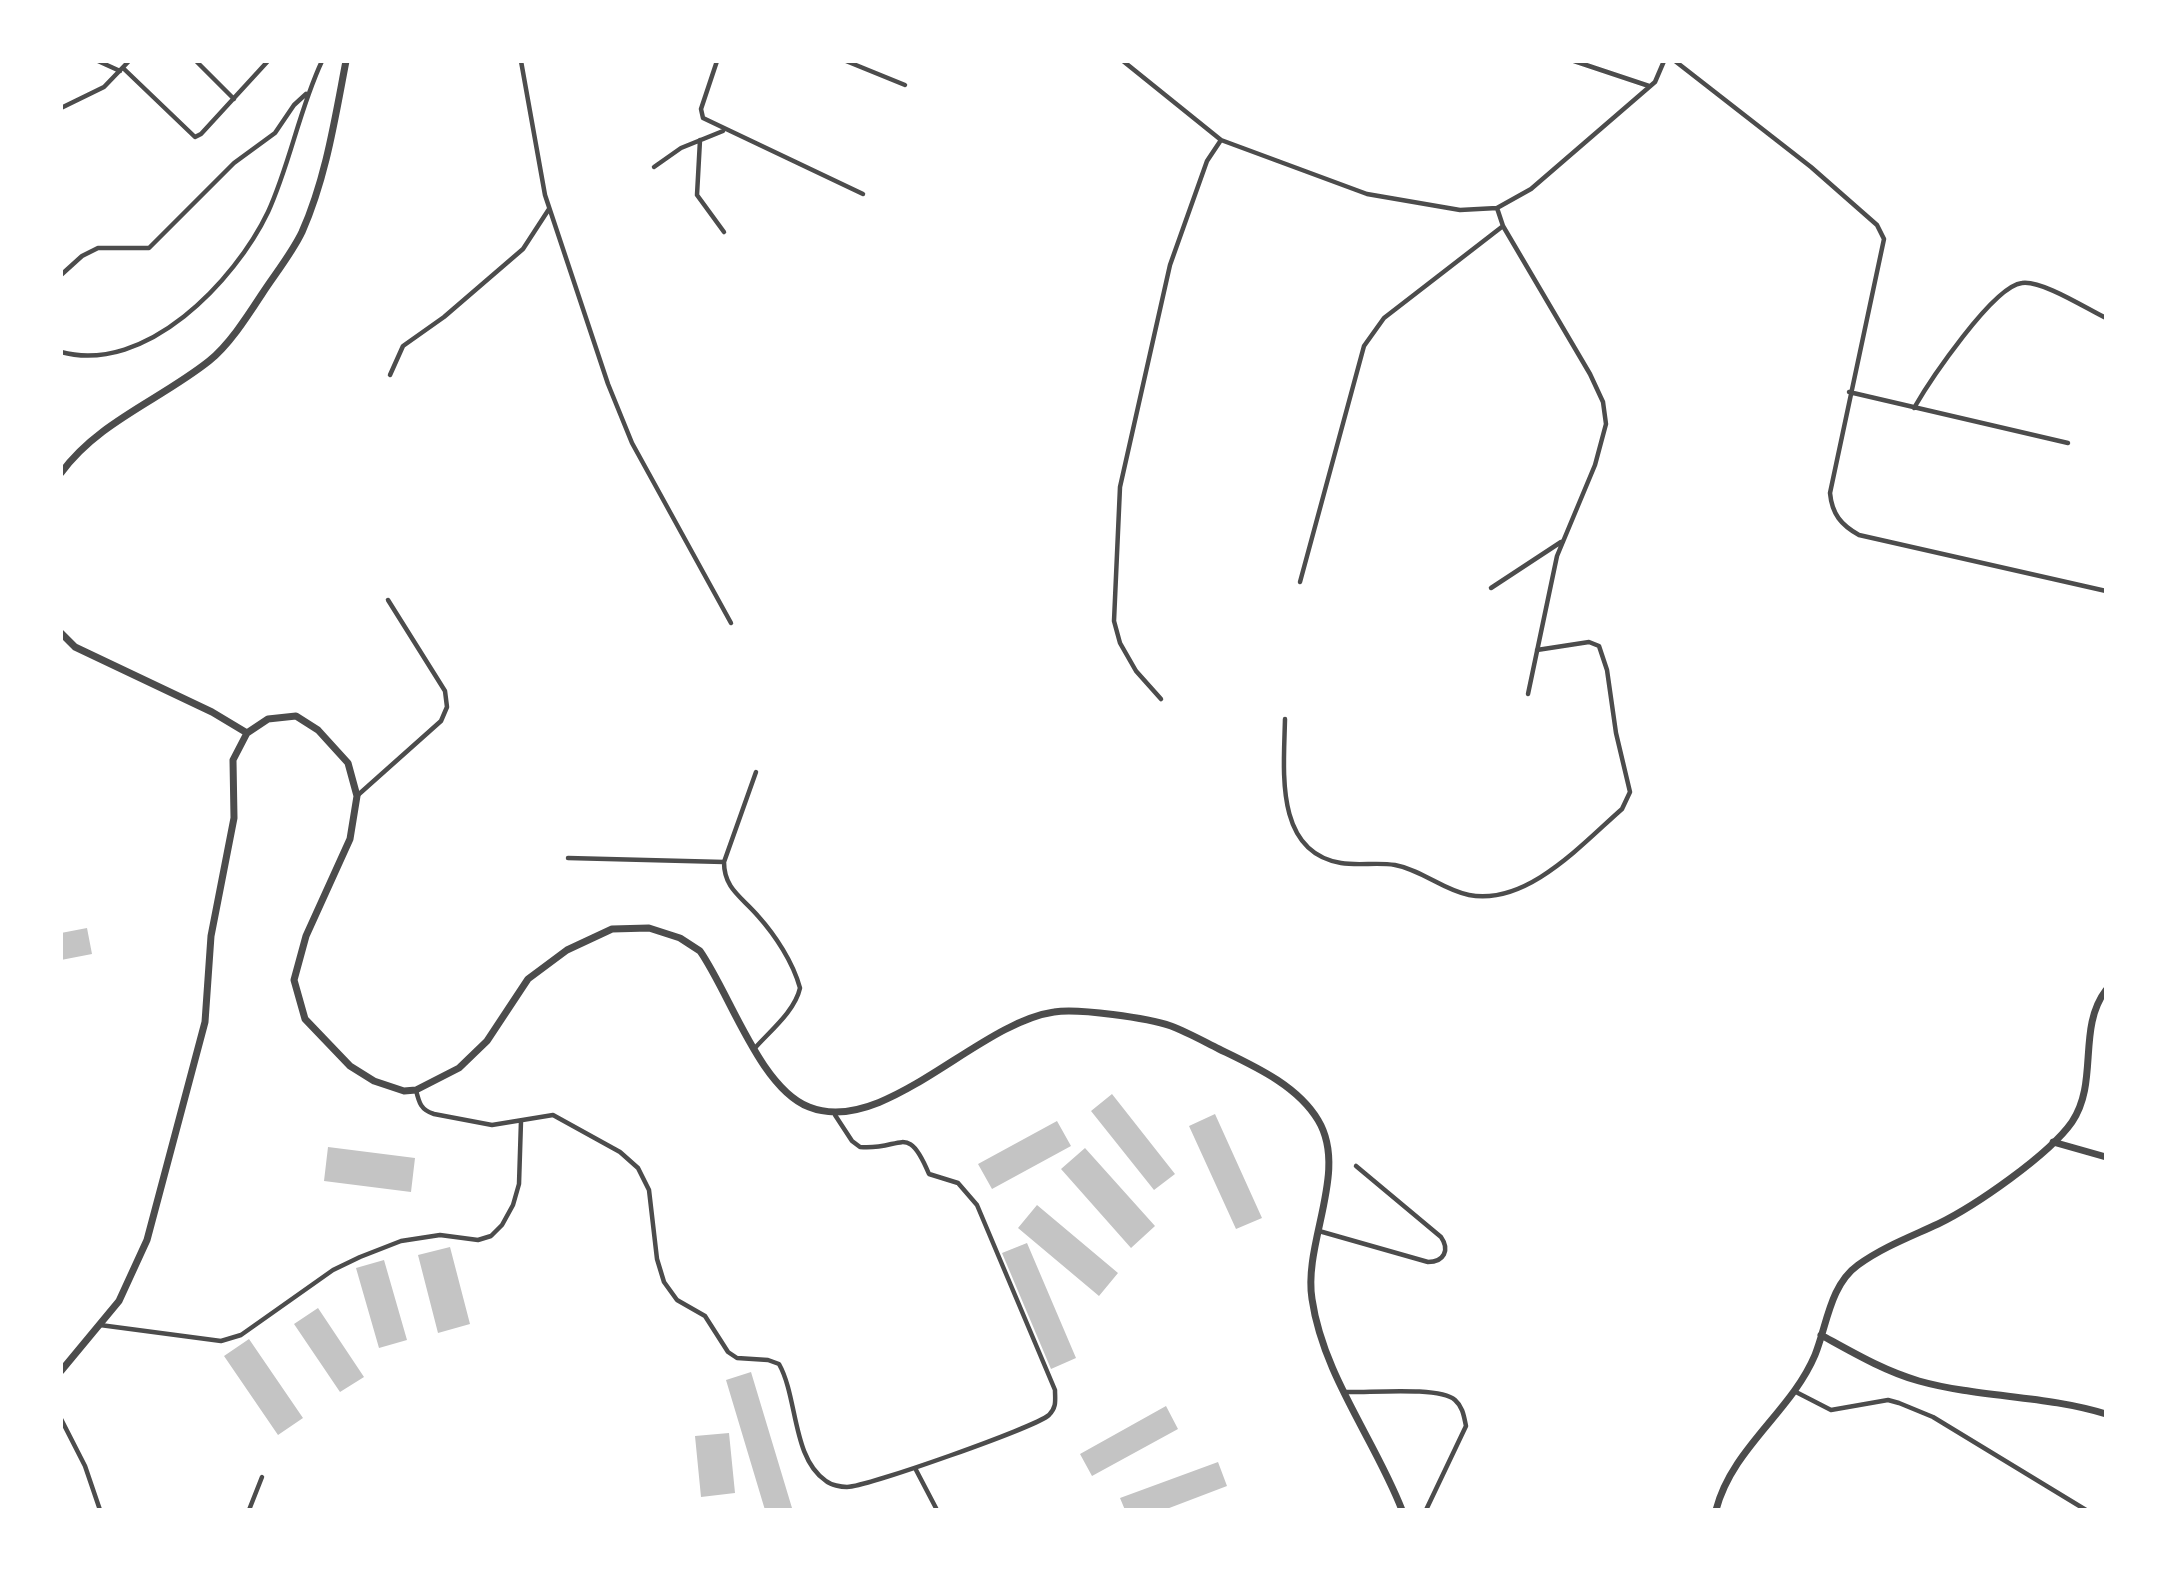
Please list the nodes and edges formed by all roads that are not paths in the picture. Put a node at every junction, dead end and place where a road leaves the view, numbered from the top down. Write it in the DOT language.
graph roads {
  1 [pos="97,61"];
  2 [pos="129,61"];
  3 [pos="195,61"];
  4 [pos="268,61"];
  5 [pos="322,61"];
  6 [pos="521,61"];
  7 [pos="717,61"];
  8 [pos="846,61"];
  9 [pos="1123,61"];
  10 [pos="1574,61"];
  11 [pos="1664,61"];
  12 [pos="1675,61"];
  13 [pos="344,63"];
  14 [pos="121,70"];
  15 [pos="905,85"];
  16 [pos="1649,86"];
  17 [pos="306,93"];
  18 [pos="234,99"];
  19 [pos="62,107"];
  20 [pos="724,130"];
  21 [pos="700,140"];
  22 [pos="1221,140"];
  23 [pos="654,167"];
  24 [pos="863,194"];
  25 [pos="550,208"];
  26 [pos="1497,208"];
  27 [pos="1503,226"];
  28 [pos="724,232"];
  29 [pos="61,275"];
  30 [pos="2106,318"];
  31 [pos="61,352"];
  32 [pos="390,375"];
  33 [pos="1849,392"];
  34 [pos="1914,408"];
  35 [pos="2068,443"];
  36 [pos="61,474"];
  37 [pos="1562,541"];
  38 [pos="1300,582"];
  39 [pos="1491,588"];
  40 [pos="2106,592"];
  41 [pos="388,600"];
  42 [pos="731,623"];
  43 [pos="61,633"];
  44 [pos="1537,650"];
  45 [pos="1528,694"];
  46 [pos="1161,699"];
  47 [pos="1285,719"];
  48 [pos="247,733"];
  49 [pos="756,772"];
  50 [pos="357,796"];
  51 [pos="568,858"];
  52 [pos="724,862"];
  53 [pos="2106,990"];
  54 [pos="2103,1001"];
  55 [pos="755,1048"];
  56 [pos="416,1090"];
  57 [pos="835,1115"];
  58 [pos="522,1121"];
  59 [pos="2053,1142"];
  60 [pos="2106,1157"];
  61 [pos="1356,1166"];
  62 [pos="1318,1231"];
  63 [pos="99,1325"];
  64 [pos="1821,1335"];
  65 [pos="63,1367"];
  66 [pos="1794,1391"];
  67 [pos="1345,1392"];
  68 [pos="2106,1414"];
  69 [pos="61,1419"];
  70 [pos="915,1468"];
  71 [pos="262,1477"];
  72 [pos="100,1510"];
  73 [pos="249,1510"];
  74 [pos="937,1510"];
  75 [pos="1402,1510"];
  76 [pos="1426,1510"];
  77 [pos="1716,1510"];
  78 [pos="2086,1510"];
  1 -- 14 [label="lane"];
  2 -- 14 [label="lane"];
  3 -- 18 [label="lane"];
  4 -- 18 [label="lane"];
  5 -- 17 [label="lane"];
  6 -- 25 [label="lane"];
  7 -- 20 [label="lane"];
  8 -- 15 [label="lane"];
  9 -- 22 [label="lane"];
  10 -- 16 [label="lane"];
  11 -- 16 [label="lane"];
  12 -- 33 [label="lane"];
  13 -- 36 [label="street"];
  14 -- 18 [label="lane"];
  14 -- 19 [label="lane"];
  16 -- 26 [label="lane"];
  17 -- 29 [label="lane"];
  17 -- 31 [label="lane"];
  20 -- 21 [label="lane"];
  20 -- 24 [label="lane"];
  21 -- 23 [label="lane"];
  21 -- 28 [label="lane"];
  22 -- 26 [label="lane"];
  22 -- 46 [label="lane"];
  25 -- 32 [label="lane"];
  25 -- 42 [label="lane"];
  26 -- 27 [label="lane"];
  27 -- 37 [label="lane"];
  27 -- 38 [label="lane"];
  30 -- 34 [label="lane"];
  33 -- 34 [label="lane"];
  33 -- 40 [label="lane"];
  34 -- 35 [label="lane"];
  37 -- 39 [label="lane"];
  37 -- 44 [label="lane"];
  41 -- 50 [label="lane"];
  43 -- 48 [label="street"];
  44 -- 45 [label="lane"];
  44 -- 47 [label="lane"];
  48 -- 50 [label="street"];
  48 -- 63 [label="street"];
  49 -- 52 [label="lane"];
  50 -- 56 [label="street"];
  51 -- 52 [label="lane"];
  52 -- 55 [label="lane"];
  53 -- 54 [label="street"];
  54 -- 59 [label="street"];
  55 -- 56 [label="street"];
  55 -- 57 [label="street"];
  56 -- 58 [label="lane"];
  57 -- 62 [label="street"];
  57 -- 70 [label="lane"];
  58 -- 63 [label="lane"];
  58 -- 70 [label="lane"];
  59 -- 60 [label="street"];
  59 -- 64 [label="street"];
  61 -- 62 [label="lane"];
  62 -- 67 [label="street"];
  63 -- 65 [label="street"];
  64 -- 66 [label="street"];
  64 -- 68 [label="street"];
  66 -- 77 [label="street"];
  66 -- 78 [label="lane"];
  67 -- 75 [label="street"];
  67 -- 76 [label="lane"];
  69 -- 72 [label="lane"];
  70 -- 74 [label="lane"];
  71 -- 73 [label="lane"];
}
